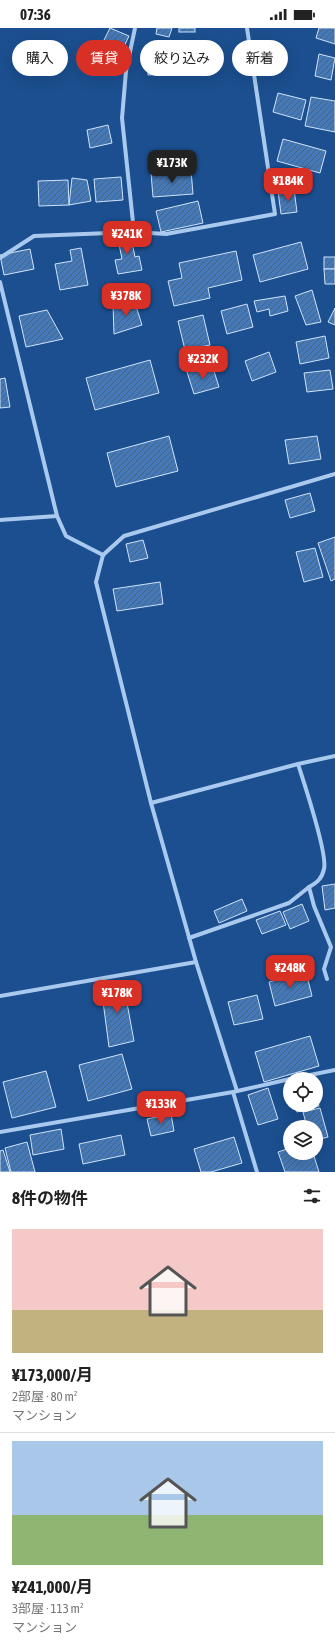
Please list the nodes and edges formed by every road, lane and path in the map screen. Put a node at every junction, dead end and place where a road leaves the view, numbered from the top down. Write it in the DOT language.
graph roads {
  1 [pos="135,28"];
  2 [pos="247,28"];
  3 [pos="134,232"];
  4 [pos="0,258"];
  5 [pos="0,282"];
  6 [pos="335,474"];
  7 [pos="57,516"];
  8 [pos="0,520"];
  9 [pos="103,555"];
  10 [pos="335,756"];
  11 [pos="298,764"];
  12 [pos="151,803"];
  13 [pos="309,887"];
  14 [pos="189,938"];
  15 [pos="196,962"];
  16 [pos="326,978"];
  17 [pos="0,996"];
  18 [pos="335,1070"];
  19 [pos="323,1072"];
  20 [pos="283,1081"];
  21 [pos="235,1091"];
  22 [pos="0,1132"];
  23 [pos="257,1172"];
  1 -- 3 [label="street"];
  2 -- 3 [label="street"];
  3 -- 4 [label="street"];
  5 -- 7 [label="street"];
  6 -- 9 [label="street"];
  7 -- 8 [label="street"];
  7 -- 9 [label="street"];
  9 -- 12 [label="street"];
  10 -- 11 [label="street"];
  11 -- 12 [label="street"];
  11 -- 13 [label="street"];
  12 -- 14 [label="street"];
  13 -- 14 [label="street"];
  13 -- 16 [label="street"];
  14 -- 15 [label="street"];
  15 -- 17 [label="street"];
  15 -- 21 [label="street"];
  18 -- 19 [label="street"];
  20 -- 21 [label="street"];
  21 -- 22 [label="street"];
  21 -- 23 [label="street"];
}
